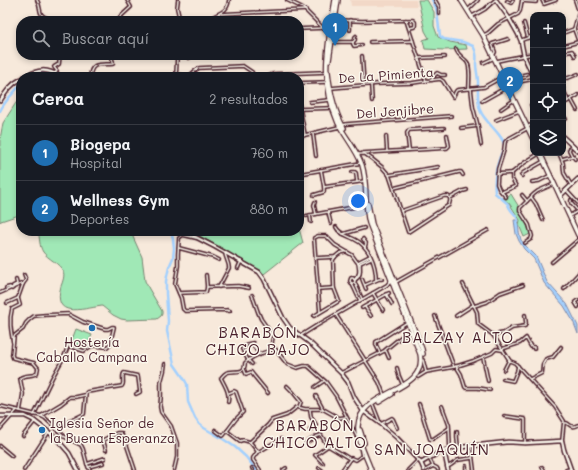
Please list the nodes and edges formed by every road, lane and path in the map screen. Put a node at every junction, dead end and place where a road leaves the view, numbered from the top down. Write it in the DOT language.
graph roads {
  1 [pos="37,0"];
  2 [pos="127,0"];
  3 [pos="178,0"];
  4 [pos="229,0"];
  5 [pos="287,0"];
  6 [pos="337,0"];
  7 [pos="435,0"];
  8 [pos="460,0"];
  9 [pos="478,0"];
  10 [pos="495,0"];
  11 [pos="513,0"];
  12 [pos="536,0"];
  13 [pos="542,0"];
  14 [pos="556,0"];
  15 [pos="576,0"];
  16 [pos="507,1"];
  17 [pos="522,1"];
  18 [pos="578,9"];
  19 [pos="306,10"];
  20 [pos="468,10"];
  21 [pos="221,14"];
  22 [pos="439,14"];
  23 [pos="578,15"];
  24 [pos="42,16"];
  25 [pos="121,16"];
  26 [pos="179,16"];
  27 [pos="215,16"];
  28 [pos="472,17"];
  29 [pos="509,18"];
  30 [pos="335,20"];
  31 [pos="350,20"];
  32 [pos="406,20"];
  33 [pos="524,23"];
  34 [pos="323,28"];
  35 [pos="409,28"];
  36 [pos="304,29"];
  37 [pos="574,29"];
  38 [pos="350,30"];
  39 [pos="566,32"];
  40 [pos="331,34"];
  41 [pos="482,35"];
  42 [pos="356,36"];
  43 [pos="528,38"];
  44 [pos="508,39"];
  45 [pos="413,41"];
  46 [pos="521,41"];
  47 [pos="578,41"];
  48 [pos="331,42"];
  49 [pos="353,42"];
  50 [pos="370,42"];
  51 [pos="362,45"];
  52 [pos="566,45"];
  53 [pos="456,49"];
  54 [pos="566,52"];
  55 [pos="530,55"];
  56 [pos="362,56"];
  57 [pos="524,56"];
  58 [pos="575,56"];
  59 [pos="444,57"];
  60 [pos="419,58"];
  61 [pos="494,58"];
  62 [pos="59,60"];
  63 [pos="112,60"];
  64 [pos="178,60"];
  65 [pos="483,63"];
  66 [pos="530,69"];
  67 [pos="34,72"];
  68 [pos="50,72"];
  69 [pos="56,72"];
  70 [pos="90,72"];
  71 [pos="176,72"];
  72 [pos="194,72"];
  73 [pos="252,72"];
  74 [pos="326,72"];
  75 [pos="304,73"];
  76 [pos="527,74"];
  77 [pos="578,74"];
  78 [pos="445,75"];
  79 [pos="503,78"];
  80 [pos="566,78"];
  81 [pos="432,80"];
  82 [pos="530,80"];
  83 [pos="426,81"];
  84 [pos="16,82"];
  85 [pos="327,82"];
  86 [pos="304,83"];
  87 [pos="364,85"];
  88 [pos="371,85"];
  89 [pos="507,86"];
  90 [pos="329,88"];
  91 [pos="470,89"];
  92 [pos="566,93"];
  93 [pos="578,95"];
  94 [pos="330,100"];
  95 [pos="514,100"];
  96 [pos="570,100"];
  97 [pos="0,101"];
  98 [pos="372,101"];
  99 [pos="482,101"];
  100 [pos="310,102"];
  101 [pos="566,102"];
  102 [pos="333,108"];
  103 [pos="304,109"];
  104 [pos="501,109"];
  105 [pos="519,110"];
  106 [pos="577,110"];
  107 [pos="452,116"];
  108 [pos="496,120"];
  109 [pos="341,126"];
  110 [pos="478,126"];
  111 [pos="530,126"];
  112 [pos="444,128"];
  113 [pos="461,128"];
  114 [pos="527,128"];
  115 [pos="304,131"];
  116 [pos="313,134"];
  117 [pos="530,134"];
  118 [pos="447,135"];
  119 [pos="305,136"];
  120 [pos="386,136"];
  121 [pos="566,140"];
  122 [pos="481,145"];
  123 [pos="570,148"];
  124 [pos="409,150"];
  125 [pos="387,151"];
  126 [pos="578,151"];
  127 [pos="359,154"];
  128 [pos="316,156"];
  129 [pos="535,156"];
  130 [pos="542,156"];
  131 [pos="560,156"];
  132 [pos="572,156"];
  133 [pos="562,159"];
  134 [pos="575,159"];
  135 [pos="544,161"];
  136 [pos="361,163"];
  137 [pos="438,167"];
  138 [pos="321,170"];
  139 [pos="352,172"];
  140 [pos="304,173"];
  141 [pos="512,173"];
  142 [pos="497,174"];
  143 [pos="389,175"];
  144 [pos="463,175"];
  145 [pos="522,176"];
  146 [pos="551,177"];
  147 [pos="578,179"];
  148 [pos="365,181"];
  149 [pos="357,182"];
  150 [pos="532,182"];
  151 [pos="555,183"];
  152 [pos="571,185"];
  153 [pos="324,187"];
  154 [pos="394,188"];
  155 [pos="467,190"];
  156 [pos="566,190"];
  157 [pos="501,192"];
  158 [pos="314,195"];
  159 [pos="522,195"];
  160 [pos="561,196"];
  161 [pos="506,197"];
  162 [pos="530,197"];
  163 [pos="450,198"];
  164 [pos="571,200"];
  165 [pos="527,201"];
  166 [pos="315,202"];
  167 [pos="578,202"];
  168 [pos="367,205"];
  169 [pos="401,211"];
  170 [pos="328,212"];
  171 [pos="316,214"];
  172 [pos="571,215"];
  173 [pos="306,216"];
  174 [pos="310,216"];
  175 [pos="543,220"];
  176 [pos="311,222"];
  177 [pos="331,224"];
  178 [pos="336,227"];
  179 [pos="364,228"];
  180 [pos="488,230"];
  181 [pos="578,230"];
  182 [pos="343,234"];
  183 [pos="578,235"];
  184 [pos="182,236"];
  185 [pos="187,236"];
  186 [pos="193,236"];
  187 [pos="200,238"];
  188 [pos="363,239"];
  189 [pos="578,240"];
  190 [pos="525,243"];
  191 [pos="365,247"];
  192 [pos="178,248"];
  193 [pos="225,252"];
  194 [pos="347,252"];
  195 [pos="335,257"];
  196 [pos="371,257"];
  197 [pos="315,258"];
  198 [pos="219,260"];
  199 [pos="241,261"];
  200 [pos="552,262"];
  201 [pos="359,263"];
  202 [pos="238,268"];
  203 [pos="578,274"];
  204 [pos="206,275"];
  205 [pos="24,276"];
  206 [pos="362,279"];
  207 [pos="382,279"];
  208 [pos="16,280"];
  209 [pos="376,280"];
  210 [pos="391,280"];
  211 [pos="354,281"];
  212 [pos="23,284"];
  213 [pos="394,284"];
  214 [pos="463,284"];
  215 [pos="365,285"];
  216 [pos="387,285"];
  217 [pos="523,285"];
  218 [pos="207,287"];
  219 [pos="220,287"];
  220 [pos="6,288"];
  221 [pos="12,288"];
  222 [pos="249,288"];
  223 [pos="334,288"];
  224 [pos="318,289"];
  225 [pos="366,289"];
  226 [pos="564,289"];
  227 [pos="373,292"];
  228 [pos="389,292"];
  229 [pos="0,293"];
  230 [pos="179,293"];
  231 [pos="386,294"];
  232 [pos="252,295"];
  233 [pos="18,298"];
  234 [pos="362,299"];
  235 [pos="360,300"];
  236 [pos="377,300"];
  237 [pos="578,300"];
  238 [pos="7,303"];
  239 [pos="392,304"];
  240 [pos="474,306"];
  241 [pos="365,307"];
  242 [pos="578,307"];
  243 [pos="362,308"];
  244 [pos="227,310"];
  245 [pos="384,310"];
  246 [pos="320,312"];
  247 [pos="336,315"];
  248 [pos="525,315"];
  249 [pos="314,316"];
  250 [pos="371,316"];
  251 [pos="434,316"];
  252 [pos="456,316"];
  253 [pos="408,322"];
  254 [pos="413,332"];
  255 [pos="492,335"];
  256 [pos="300,336"];
  257 [pos="14,344"];
  258 [pos="561,348"];
  259 [pos="275,349"];
  260 [pos="502,349"];
  261 [pos="534,349"];
  262 [pos="385,350"];
  263 [pos="380,353"];
  264 [pos="260,355"];
  265 [pos="483,357"];
  266 [pos="389,358"];
  267 [pos="248,360"];
  268 [pos="423,360"];
  269 [pos="509,360"];
  270 [pos="365,361"];
  271 [pos="165,364"];
  272 [pos="252,364"];
  273 [pos="518,366"];
  274 [pos="455,367"];
  275 [pos="397,368"];
  276 [pos="244,369"];
  277 [pos="504,370"];
  278 [pos="426,372"];
  279 [pos="341,373"];
  280 [pos="418,377"];
  281 [pos="503,379"];
  282 [pos="530,379"];
  283 [pos="324,381"];
  284 [pos="488,381"];
  285 [pos="403,385"];
  286 [pos="287,386"];
  287 [pos="315,387"];
  288 [pos="490,390"];
  289 [pos="228,393"];
  290 [pos="268,393"];
  291 [pos="136,394"];
  292 [pos="85,395"];
  293 [pos="316,396"];
  294 [pos="384,396"];
  295 [pos="228,402"];
  296 [pos="419,404"];
  297 [pos="373,405"];
  298 [pos="0,406"];
  299 [pos="442,406"];
  300 [pos="4,407"];
  301 [pos="299,407"];
  302 [pos="0,409"];
  303 [pos="323,409"];
  304 [pos="17,410"];
  305 [pos="310,410"];
  306 [pos="20,411"];
  307 [pos="364,412"];
  308 [pos="34,415"];
  309 [pos="0,416"];
  310 [pos="13,416"];
  311 [pos="41,416"];
  312 [pos="504,416"];
  313 [pos="346,417"];
  314 [pos="35,421"];
  315 [pos="380,423"];
  316 [pos="564,423"];
  317 [pos="578,425"];
  318 [pos="396,428"];
  319 [pos="449,428"];
  320 [pos="0,429"];
  321 [pos="57,430"];
  322 [pos="215,430"];
  323 [pos="310,430"];
  324 [pos="227,431"];
  325 [pos="49,432"];
  326 [pos="457,432"];
  327 [pos="23,436"];
  328 [pos="281,439"];
  329 [pos="562,441"];
  330 [pos="250,442"];
  331 [pos="306,443"];
  332 [pos="525,443"];
  333 [pos="0,446"];
  334 [pos="328,446"];
  335 [pos="362,446"];
  336 [pos="471,446"];
  337 [pos="458,448"];
  338 [pos="450,449"];
  339 [pos="106,450"];
  340 [pos="444,450"];
  341 [pos="258,451"];
  342 [pos="363,455"];
  343 [pos="12,456"];
  344 [pos="105,458"];
  345 [pos="428,458"];
  346 [pos="472,458"];
  347 [pos="350,459"];
  348 [pos="418,460"];
  349 [pos="103,462"];
  350 [pos="323,463"];
  351 [pos="421,463"];
  352 [pos="87,464"];
  353 [pos="432,466"];
  354 [pos="466,466"];
  355 [pos="88,467"];
  356 [pos="542,467"];
  357 [pos="286,468"];
  358 [pos="319,468"];
  359 [pos="448,468"];
  360 [pos="571,469"];
  361 [pos="24,470"];
  362 [pos="78,470"];
  363 [pos="90,470"];
  364 [pos="136,470"];
  365 [pos="174,470"];
  366 [pos="260,470"];
  367 [pos="283,470"];
  368 [pos="322,470"];
  369 [pos="342,470"];
  370 [pos="372,470"];
  371 [pos="408,470"];
  372 [pos="425,470"];
  373 [pos="433,470"];
  374 [pos="438,470"];
  375 [pos="466,470"];
  376 [pos="474,470"];
  377 [pos="544,470"];
  378 [pos="566,470"];
  1 -- 24 [label="street"];
  2 -- 25 [label="street"];
  3 -- 26 [label="street"];
  4 -- 21 [label="street"];
  5 -- 19 [label="street"];
  6 -- 30 [label="main road"];
  6 -- 40 [label="main road"];
  7 -- 22 [label="street"];
  8 -- 20 [label="main road"];
  9 -- 20 [label="street"];
  10 -- 28 [label="street"];
  10 -- 29 [label="street"];
  11 -- 16 [label="street"];
  12 -- 17 [label="street"];
  13 -- 14 [label="street"];
  15 -- 18 [label="street"];
  17 -- 29 [label="street"];
  19 -- 21 [label="street"];
  19 -- 34 [label="street"];
  20 -- 28 [label="main road"];
  21 -- 27 [label="street"];
  23 -- 37 [label="street"];
  28 -- 41 [label="main road"];
  29 -- 41 [label="street"];
  29 -- 46 [label="street"];
  30 -- 31 [label="street"];
  30 -- 40 [label="main road"];
  31 -- 32 [label="street"];
  31 -- 38 [label="street"];
  32 -- 35 [label="street"];
  32 -- 35 [label="street"];
  33 -- 43 [label="street"];
  34 -- 36 [label="street"];
  34 -- 40 [label="street"];
  35 -- 45 [label="street"];
  37 -- 39 [label="street"];
  37 -- 47 [label="street"];
  40 -- 48 [label="main road"];
  40 -- 74 [label="main road"];
  41 -- 61 [label="main road"];
  42 -- 49 [label="street"];
  43 -- 46 [label="street"];
  44 -- 61 [label="street"];
  45 -- 50 [label="street"];
  45 -- 60 [label="street"];
  46 -- 57 [label="street"];
  47 -- 52 [label="street"];
  48 -- 49 [label="street"];
  48 -- 90 [label="main road"];
  49 -- 51 [label="street"];
  53 -- 91 [label="street"];
  54 -- 58 [label="street"];
  55 -- 57 [label="street"];
  56 -- 87 [label="street"];
  57 -- 61 [label="street"];
  57 -- 66 [label="street"];
  59 -- 60 [label="street"];
  60 -- 83 [label="street"];
  61 -- 65 [label="street"];
  61 -- 79 [label="main road"];
  62 -- 69 [label="street"];
  63 -- 70 [label="street"];
  64 -- 71 [label="street"];
  67 -- 68 [label="street"];
  72 -- 73 [label="street"];
  74 -- 75 [label="street"];
  74 -- 85 [label="main road"];
  76 -- 79 [label="street, De La Pimienta"];
  77 -- 80 [label="street"];
  78 -- 81 [label="street"];
  79 -- 89 [label="main road"];
  79 -- 91 [label="street, De La Pimienta"];
  81 -- 83 [label="street, De La Pimienta"];
  81 -- 91 [label="street, De La Pimienta"];
  82 -- 89 [label="street"];
  83 -- 88 [label="street, De La Pimienta"];
  84 -- 97 [label="street"];
  85 -- 86 [label="street"];
  85 -- 90 [label="main road"];
  87 -- 88 [label="street, De La Pimienta"];
  87 -- 90 [label="street, De La Pimienta"];
  88 -- 98 [label="street"];
  89 -- 95 [label="main road"];
  89 -- 99 [label="street"];
  90 -- 94 [label="main road"];
  90 -- 109 [label="main road"];
  91 -- 110 [label="street"];
  92 -- 96 [label="street"];
  93 -- 96 [label="street"];
  94 -- 100 [label="street"];
  94 -- 102 [label="main road"];
  95 -- 104 [label="street"];
  95 -- 105 [label="main road"];
  96 -- 101 [label="street"];
  96 -- 106 [label="street"];
  102 -- 103 [label="street"];
  102 -- 109 [label="main road"];
  105 -- 108 [label="street"];
  105 -- 114 [label="main road"];
  107 -- 109 [label="street, Del Jenjibre"];
  109 -- 116 [label="street, Del Jenjibre"];
  109 -- 127 [label="main road"];
  110 -- 113 [label="street"];
  110 -- 122 [label="street"];
  111 -- 114 [label="street"];
  112 -- 124 [label="street"];
  114 -- 117 [label="main road"];
  114 -- 142 [label="street"];
  115 -- 119 [label="street"];
  116 -- 119 [label="street, Del Jenjibre"];
  116 -- 128 [label="street"];
  118 -- 124 [label="street"];
  120 -- 125 [label="street"];
  121 -- 126 [label="street"];
  123 -- 132 [label="street"];
  124 -- 125 [label="street"];
  125 -- 127 [label="street"];
  127 -- 136 [label="main road"];
  127 -- 143 [label="street"];
  127 -- 168 [label="main road"];
  129 -- 141 [label="street"];
  130 -- 135 [label="main road"];
  131 -- 133 [label="street"];
  132 -- 133 [label="street"];
  132 -- 134 [label="street"];
  133 -- 152 [label="street"];
  135 -- 145 [label="street"];
  135 -- 146 [label="main road"];
  136 -- 138 [label="street"];
  136 -- 148 [label="main road"];
  137 -- 143 [label="street"];
  138 -- 140 [label="street"];
  138 -- 153 [label="street"];
  139 -- 149 [label="street"];
  141 -- 142 [label="street"];
  141 -- 157 [label="street"];
  142 -- 157 [label="street"];
  143 -- 154 [label="street"];
  144 -- 154 [label="street"];
  146 -- 150 [label="street"];
  146 -- 151 [label="main road"];
  147 -- 152 [label="street"];
  148 -- 149 [label="street"];
  148 -- 168 [label="main road"];
  149 -- 153 [label="street"];
  151 -- 160 [label="main road"];
  151 -- 162 [label="street"];
  152 -- 156 [label="street"];
  153 -- 158 [label="street"];
  154 -- 169 [label="street"];
  155 -- 163 [label="street"];
  156 -- 160 [label="street"];
  156 -- 167 [label="street"];
  157 -- 161 [label="street"];
  159 -- 165 [label="street"];
  160 -- 172 [label="main road"];
  160 -- 183 [label="main road"];
  162 -- 165 [label="street"];
  162 -- 175 [label="street"];
  163 -- 169 [label="street"];
  163 -- 169 [label="street"];
  164 -- 172 [label="street"];
  165 -- 190 [label="street"];
  166 -- 171 [label="street"];
  168 -- 170 [label="street"];
  168 -- 210 [label="main road"];
  168 -- 213 [label="main road"];
  170 -- 171 [label="street"];
  170 -- 177 [label="street"];
  171 -- 174 [label="street"];
  172 -- 181 [label="main road"];
  173 -- 174 [label="street"];
  174 -- 176 [label="street"];
  178 -- 182 [label="street"];
  179 -- 182 [label="street"];
  180 -- 213 [label="street"];
  182 -- 191 [label="street"];
  184 -- 192 [label="street"];
  185 -- 187 [label="street"];
  186 -- 187 [label="street"];
  187 -- 193 [label="street"];
  188 -- 191 [label="street"];
  189 -- 200 [label="street"];
  191 -- 196 [label="street"];
  192 -- 198 [label="street"];
  192 -- 230 [label="street"];
  193 -- 199 [label="street"];
  193 -- 219 [label="street"];
  194 -- 195 [label="street"];
  194 -- 197 [label="street"];
  194 -- 201 [label="street"];
  195 -- 197 [label="street"];
  195 -- 223 [label="street"];
  196 -- 201 [label="street"];
  196 -- 209 [label="street"];
  197 -- 224 [label="street"];
  199 -- 202 [label="street"];
  199 -- 256 [label="street"];
  201 -- 211 [label="street"];
  203 -- 226 [label="street"];
  204 -- 218 [label="street"];
  205 -- 212 [label="street"];
  206 -- 215 [label="street"];
  207 -- 209 [label="street"];
  208 -- 221 [label="street"];
  209 -- 215 [label="street"];
  210 -- 213 [label="main road"];
  210 -- 216 [label="street"];
  211 -- 234 [label="street"];
  211 -- 235 [label="street"];
  212 -- 221 [label="street"];
  212 -- 233 [label="street"];
  213 -- 216 [label="street"];
  213 -- 253 [label="main road"];
  213 -- 254 [label="main road"];
  214 -- 240 [label="street"];
  215 -- 225 [label="street"];
  216 -- 227 [label="street"];
  217 -- 240 [label="street"];
  218 -- 219 [label="street"];
  218 -- 230 [label="street"];
  219 -- 222 [label="street"];
  220 -- 221 [label="street"];
  221 -- 229 [label="street"];
  223 -- 224 [label="street"];
  223 -- 246 [label="street"];
  224 -- 246 [label="street"];
  227 -- 234 [label="street"];
  227 -- 236 [label="street"];
  228 -- 231 [label="street"];
  230 -- 244 [label="street"];
  231 -- 236 [label="street"];
  231 -- 239 [label="street"];
  232 -- 259 [label="street"];
  233 -- 238 [label="street"];
  233 -- 257 [label="street"];
  234 -- 235 [label="street"];
  235 -- 247 [label="street"];
  236 -- 241 [label="street"];
  236 -- 245 [label="street"];
  237 -- 242 [label="street"];
  240 -- 252 [label="street"];
  240 -- 255 [label="street"];
  241 -- 243 [label="street"];
  241 -- 250 [label="street"];
  246 -- 249 [label="street"];
  247 -- 256 [label="street"];
  247 -- 270 [label="street"];
  248 -- 255 [label="street"];
  251 -- 274 [label="street"];
  253 -- 254 [label="main road"];
  253 -- 263 [label="street"];
  254 -- 262 [label="street"];
  254 -- 268 [label="main road"];
  254 -- 285 [label="main road"];
  255 -- 260 [label="street"];
  256 -- 279 [label="street"];
  257 -- 306 [label="street"];
  257 -- 308 [label="street"];
  258 -- 282 [label="street"];
  259 -- 264 [label="street"];
  259 -- 283 [label="street"];
  260 -- 261 [label="street"];
  260 -- 265 [label="street"];
  260 -- 269 [label="street"];
  262 -- 263 [label="street"];
  262 -- 266 [label="street"];
  263 -- 270 [label="street"];
  264 -- 267 [label="street"];
  264 -- 267 [label="street"];
  265 -- 274 [label="street"];
  265 -- 284 [label="street"];
  267 -- 272 [label="street"];
  267 -- 276 [label="street"];
  268 -- 278 [label="street"];
  268 -- 280 [label="main road"];
  269 -- 273 [label="street"];
  269 -- 277 [label="street"];
  270 -- 279 [label="street"];
  270 -- 294 [label="street"];
  271 -- 365 [label="street"];
  273 -- 281 [label="street"];
  273 -- 282 [label="street"];
  274 -- 278 [label="street"];
  274 -- 288 [label="street"];
  275 -- 285 [label="street"];
  276 -- 289 [label="street"];
  276 -- 290 [label="street"];
  278 -- 280 [label="street"];
  279 -- 307 [label="street"];
  280 -- 297 [label="main road"];
  282 -- 316 [label="street"];
  283 -- 287 [label="street"];
  283 -- 313 [label="street"];
  285 -- 294 [label="main road"];
  286 -- 301 [label="street"];
  289 -- 295 [label="street"];
  289 -- 324 [label="street"];
  291 -- 292 [label="street"];
  292 -- 311 [label="street"];
  292 -- 321 [label="street"];
  293 -- 303 [label="street"];
  294 -- 307 [label="main road"];
  296 -- 319 [label="street"];
  297 -- 307 [label="main road"];
  297 -- 315 [label="street"];
  298 -- 300 [label="street"];
  299 -- 319 [label="street"];
  300 -- 302 [label="street"];
  300 -- 304 [label="street"];
  301 -- 305 [label="street"];
  301 -- 330 [label="street"];
  303 -- 305 [label="street"];
  303 -- 313 [label="street"];
  304 -- 306 [label="street"];
  304 -- 310 [label="street"];
  305 -- 323 [label="street"];
  306 -- 308 [label="street"];
  307 -- 315 [label="street"];
  307 -- 335 [label="main road"];
  308 -- 311 [label="street"];
  309 -- 310 [label="street"];
  310 -- 314 [label="street"];
  310 -- 320 [label="street"];
  311 -- 321 [label="street"];
  312 -- 332 [label="street"];
  313 -- 335 [label="street"];
  314 -- 325 [label="street"];
  314 -- 327 [label="street"];
  315 -- 318 [label="street"];
  315 -- 348 [label="street"];
  316 -- 317 [label="street"];
  316 -- 329 [label="street"];
  319 -- 338 [label="street"];
  321 -- 352 [label="street"];
  322 -- 324 [label="street"];
  324 -- 330 [label="street"];
  325 -- 361 [label="street"];
  325 -- 362 [label="street"];
  326 -- 337 [label="street"];
  328 -- 341 [label="street"];
  329 -- 332 [label="street"];
  329 -- 360 [label="street"];
  330 -- 341 [label="street"];
  331 -- 334 [label="street"];
  332 -- 336 [label="street"];
  333 -- 343 [label="street"];
  334 -- 347 [label="street"];
  334 -- 350 [label="street"];
  335 -- 342 [label="main road"];
  335 -- 370 [label="main road"];
  336 -- 337 [label="street"];
  336 -- 346 [label="street"];
  337 -- 338 [label="street"];
  338 -- 340 [label="street"];
  339 -- 364 [label="street"];
  340 -- 345 [label="street"];
  340 -- 359 [label="street"];
  341 -- 366 [label="street"];
  342 -- 347 [label="street"];
  342 -- 370 [label="main road"];
  344 -- 352 [label="street"];
  345 -- 351 [label="street"];
  345 -- 353 [label="street"];
  346 -- 359 [label="street"];
  346 -- 376 [label="street"];
  347 -- 369 [label="street"];
  348 -- 351 [label="street"];
  348 -- 371 [label="street"];
  349 -- 355 [label="street"];
  351 -- 372 [label="street"];
  352 -- 355 [label="street"];
  353 -- 372 [label="street"];
  353 -- 373 [label="street"];
  353 -- 374 [label="street"];
  354 -- 375 [label="street"];
  355 -- 363 [label="street"];
  356 -- 377 [label="street"];
  357 -- 367 [label="street"];
  358 -- 368 [label="street"];
  360 -- 378 [label="street"];
}
